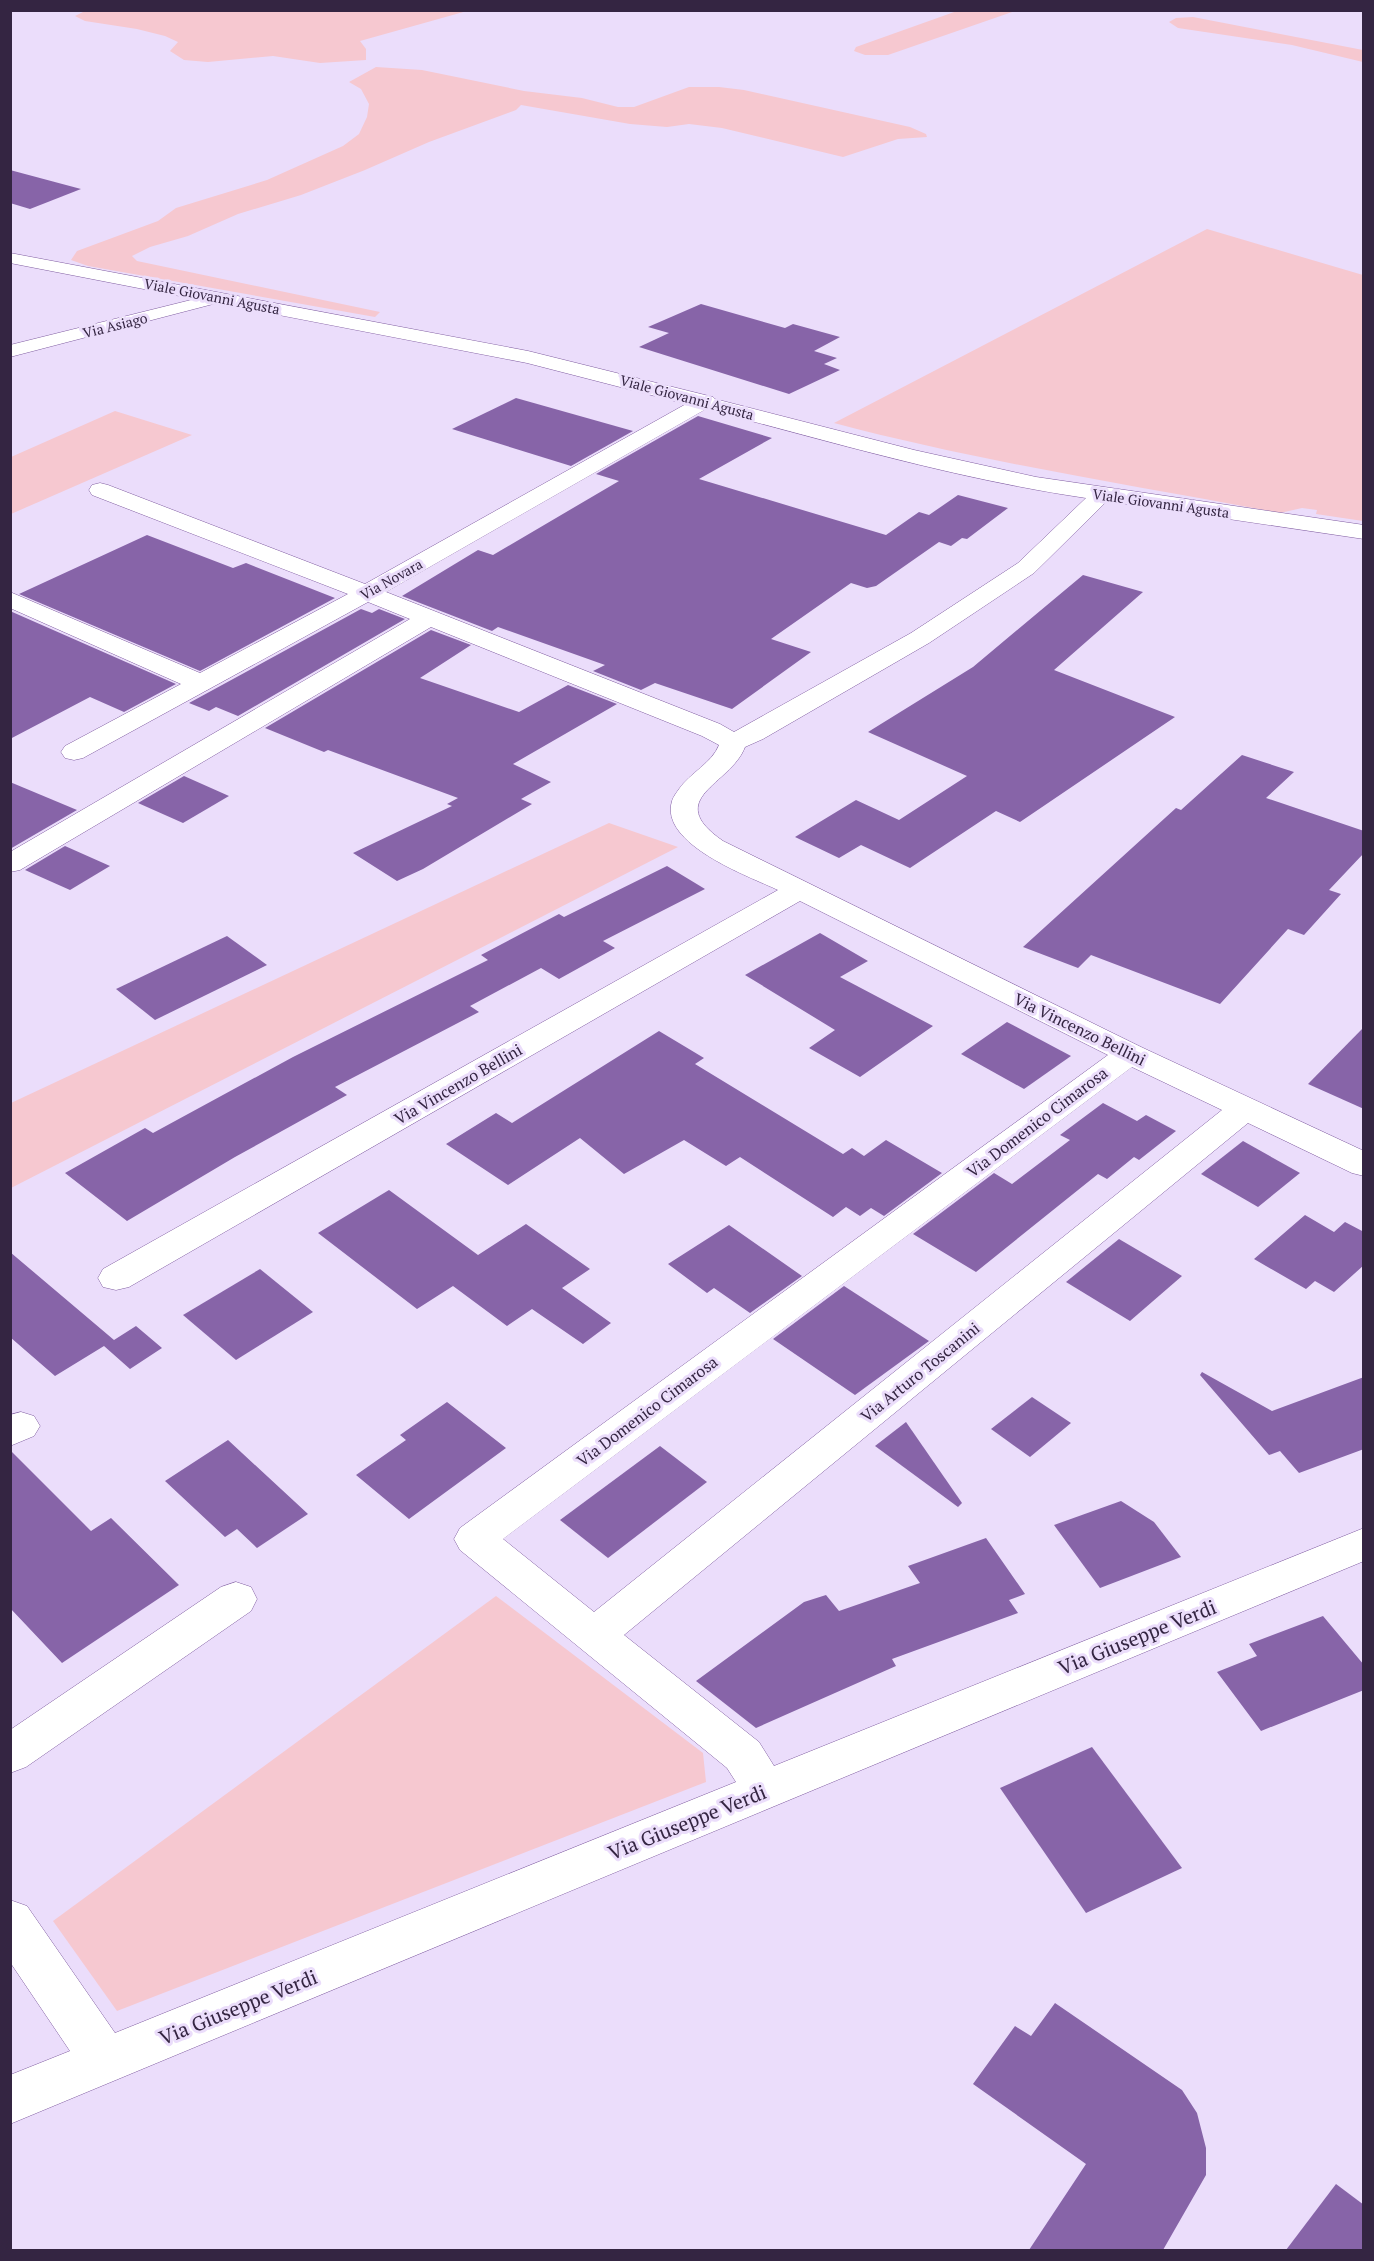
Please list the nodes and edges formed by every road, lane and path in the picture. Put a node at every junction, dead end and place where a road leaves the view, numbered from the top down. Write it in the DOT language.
graph roads {
  1 [pos="10,258"];
  2 [pos="220,298"];
  3 [pos="10,351"];
  4 [pos="706,401"];
  5 [pos="100,490"];
  6 [pos="1102,495"];
  7 [pos="1364,532"];
  8 [pos="367,593"];
  9 [pos="10,599"];
  10 [pos="430,618"];
  11 [pos="201,683"];
  12 [pos="733,742"];
  13 [pos="74,752"];
  14 [pos="10,864"];
  15 [pos="799,890"];
  16 [pos="1130,1054"];
  17 [pos="1245,1108"];
  18 [pos="1364,1165"];
  19 [pos="116,1278"];
  20 [pos="1364,1544"];
  21 [pos="236,1599"];
  22 [pos="594,1636"];
  23 [pos="10,1754"];
  24 [pos="765,1790"];
  25 [pos="10,1921"];
  26 [pos="105,2061"];
  27 [pos="10,2100"];
  1 -- 2 [label="street, Viale Giovanni Agusta"];
  2 -- 3 [label="street, Via Asiago"];
  2 -- 4 [label="street, Viale Giovanni Agusta"];
  4 -- 6 [label="street, Viale Giovanni Agusta"];
  4 -- 8 [label="street, Via Novara"];
  5 -- 8 [label="street"];
  6 -- 7 [label="street, Viale Giovanni Agusta"];
  6 -- 12 [label="street"];
  8 -- 10 [label="street"];
  8 -- 11 [label="street, Via Novara"];
  9 -- 11 [label="street"];
  10 -- 12 [label="street"];
  10 -- 14 [label="street"];
  11 -- 13 [label="street, Via Novara"];
  12 -- 15 [label="street, Via Vincenzo Bellini"];
  15 -- 16 [label="street, Via Vincenzo Bellini"];
  15 -- 19 [label="street, Via Vincenzo Bellini"];
  16 -- 17 [label="street, Via Vincenzo Bellini"];
  16 -- 22 [label="street, Via Domenico Cimarosa"];
  17 -- 18 [label="street, Via Vincenzo Bellini"];
  17 -- 22 [label="street, Via Arturo Toscanini"];
  20 -- 24 [label="street, Via Giuseppe Verdi"];
  21 -- 23 [label="street"];
  22 -- 24 [label="street, Via Domenico Cimarosa"];
  24 -- 26 [label="street, Via Giuseppe Verdi"];
  25 -- 26 [label="street"];
  26 -- 27 [label="street, Via Giuseppe Verdi"];
}
